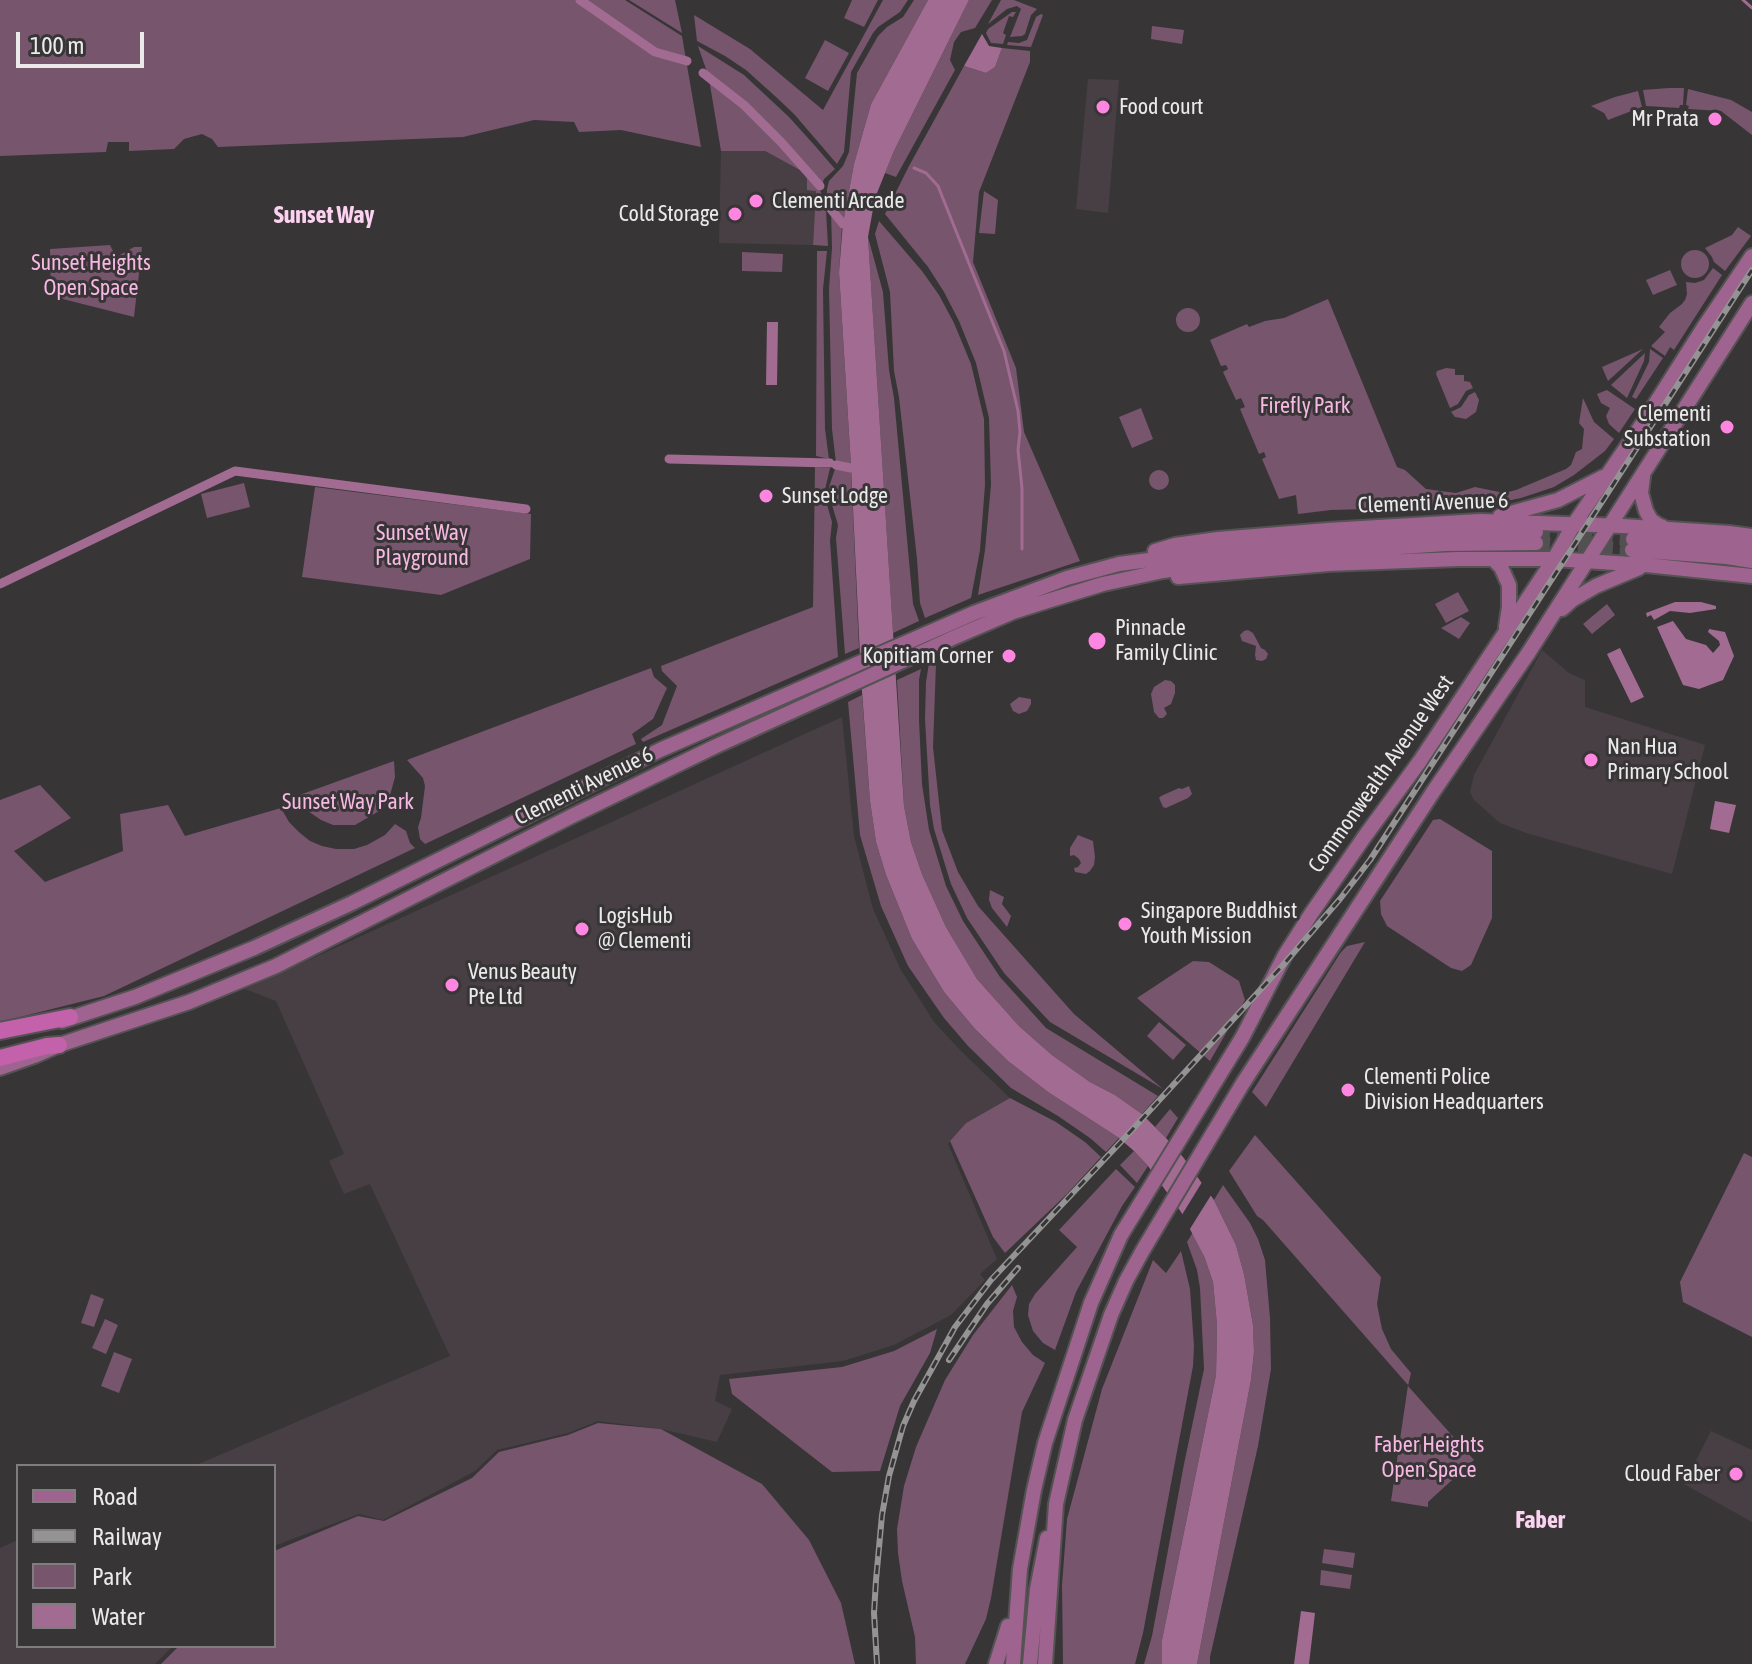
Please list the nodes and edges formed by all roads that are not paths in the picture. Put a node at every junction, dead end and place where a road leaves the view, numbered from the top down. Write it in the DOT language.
graph roads {
  1 [pos="1752,256"];
  2 [pos="1752,303"];
  3 [pos="1643,472"];
  4 [pos="1608,474"];
  5 [pos="1480,521"];
  6 [pos="1574,524"];
  7 [pos="1609,526"];
  8 [pos="1671,530"];
  9 [pos="1752,536"];
  10 [pos="1752,549"];
  11 [pos="1493,559"];
  12 [pos="1554,559"];
  13 [pos="1587,561"];
  14 [pos="1752,561"];
  15 [pos="1119,564"];
  16 [pos="1646,565"];
  17 [pos="1752,576"];
  18 [pos="1134,577"];
  19 [pos="1039,596"];
  20 [pos="1545,625"];
  21 [pos="1504,635"];
  22 [pos="70,1017"];
  23 [pos="0,1031"];
  24 [pos="0,1039"];
  25 [pos="59,1045"];
  26 [pos="0,1058"];
  27 [pos="0,1068"];
  28 [pos="1056,1504"];
  29 [pos="1018,1591"];
  30 [pos="996,1664"];
  31 [pos="1013,1664"];
  32 [pos="1030,1664"];
  33 [pos="1045,1664"];
  1 -- 4 [label="main road, Commonwealth Avenue West"];
  2 -- 3 [label="main road"];
  3 -- 7 [label="main road"];
  3 -- 8 [label="main road"];
  4 -- 5 [label="main road"];
  4 -- 6 [label="main road, Commonwealth Avenue West"];
  5 -- 6 [label="main road, Clementi Avenue 6"];
  5 -- 15 [label="main road, Clementi Avenue 6"];
  6 -- 7 [label="main road, Clementi Avenue 6"];
  6 -- 12 [label="main road, Commonwealth Avenue West"];
  7 -- 8 [label="main road, Clementi Avenue 6"];
  7 -- 13 [label="main road"];
  8 -- 9 [label="main road, Clementi Avenue 6"];
  10 -- 14 [label="main road"];
  11 -- 12 [label="main road, Clementi Avenue 6"];
  11 -- 18 [label="main road, Clementi Avenue 6"];
  11 -- 21 [label="main road"];
  12 -- 13 [label="main road, Clementi Avenue 6"];
  12 -- 21 [label="main road, Commonwealth Avenue West"];
  13 -- 16 [label="main road, Clementi Avenue 6"];
  13 -- 20 [label="main road"];
  15 -- 18 [label="main road, Clementi Avenue 6"];
  15 -- 19 [label="main road, Clementi Avenue 6"];
  16 -- 17 [label="main road, Clementi Avenue 6"];
  16 -- 20 [label="main road"];
  18 -- 19 [label="main road, Clementi Avenue 6"];
  19 -- 22 [label="main road, Clementi Avenue 6"];
  19 -- 25 [label="main road, Clementi Avenue 6"];
  20 -- 28 [label="main road"];
  21 -- 29 [label="main road, Commonwealth Avenue West"];
  22 -- 23 [label="highway"];
  22 -- 24 [label="main road, Clementi Avenue 6"];
  25 -- 26 [label="highway"];
  25 -- 27 [label="main road, Clementi Avenue 6"];
  28 -- 32 [label="main road"];
  28 -- 33 [label="main road"];
  29 -- 30 [label="main road"];
  29 -- 31 [label="main road, Commonwealth Avenue West"];
}
